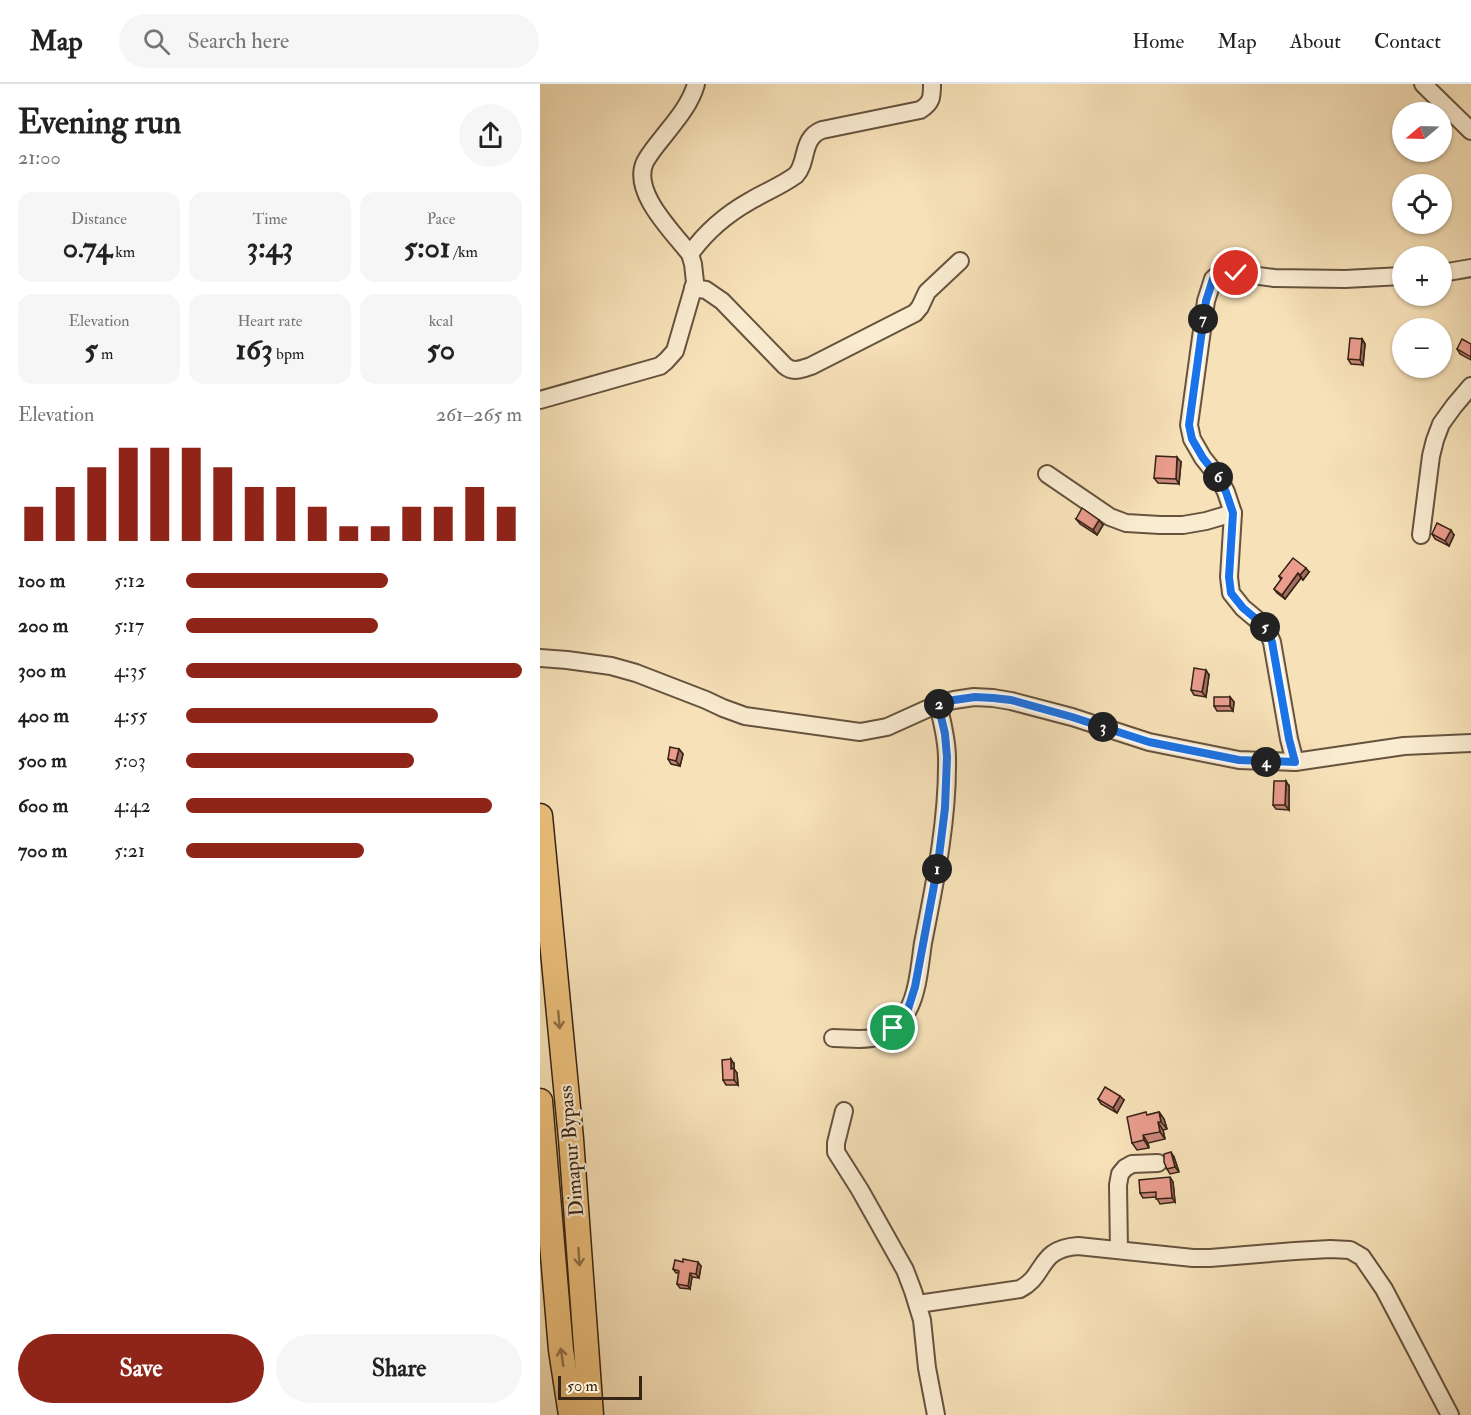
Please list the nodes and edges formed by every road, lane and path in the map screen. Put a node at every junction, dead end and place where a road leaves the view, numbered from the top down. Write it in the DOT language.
graph roads {
  1 [pos="696,84"];
  2 [pos="932,84"];
  3 [pos="1423,84"];
  4 [pos="1471,131"];
  5 [pos="690,254"];
  6 [pos="960,261"];
  7 [pos="1471,268"];
  8 [pos="1452,271"];
  9 [pos="1392,277"];
  10 [pos="693,288"];
  11 [pos="1471,386"];
  12 [pos="540,400"];
  13 [pos="1047,474"];
  14 [pos="1233,513"];
  15 [pos="1421,535"];
  16 [pos="540,658"];
  17 [pos="938,704"];
  18 [pos="1471,743"];
  19 [pos="1295,762"];
  20 [pos="540,816"];
  21 [pos="833,1038"];
  22 [pos="540,1101"];
  23 [pos="844,1111"];
  24 [pos="1158,1163"];
  25 [pos="1119,1251"];
  26 [pos="918,1304"];
  27 [pos="571,1415"];
  28 [pos="591,1415"];
  29 [pos="936,1415"];
  30 [pos="1450,1415"];
  1 -- 5 [label="street"];
  2 -- 5 [label="street"];
  3 -- 4 [label="street"];
  5 -- 10 [label="street"];
  6 -- 10 [label="street"];
  7 -- 8 [label="street"];
  9 -- 14 [label="street"];
  10 -- 12 [label="street"];
  11 -- 15 [label="street"];
  13 -- 14 [label="street"];
  14 -- 19 [label="street"];
  16 -- 17 [label="street"];
  17 -- 19 [label="street"];
  17 -- 21 [label="street"];
  18 -- 19 [label="street"];
  20 -- 28 [label="highway, Dimapur Bypass, one-way"];
  27 -- 22 [label="highway, Dimapur Bypass, one-way"];
  23 -- 26 [label="street"];
  24 -- 25 [label="street"];
  25 -- 26 [label="street"];
  25 -- 30 [label="street"];
  26 -- 29 [label="street"];
}
